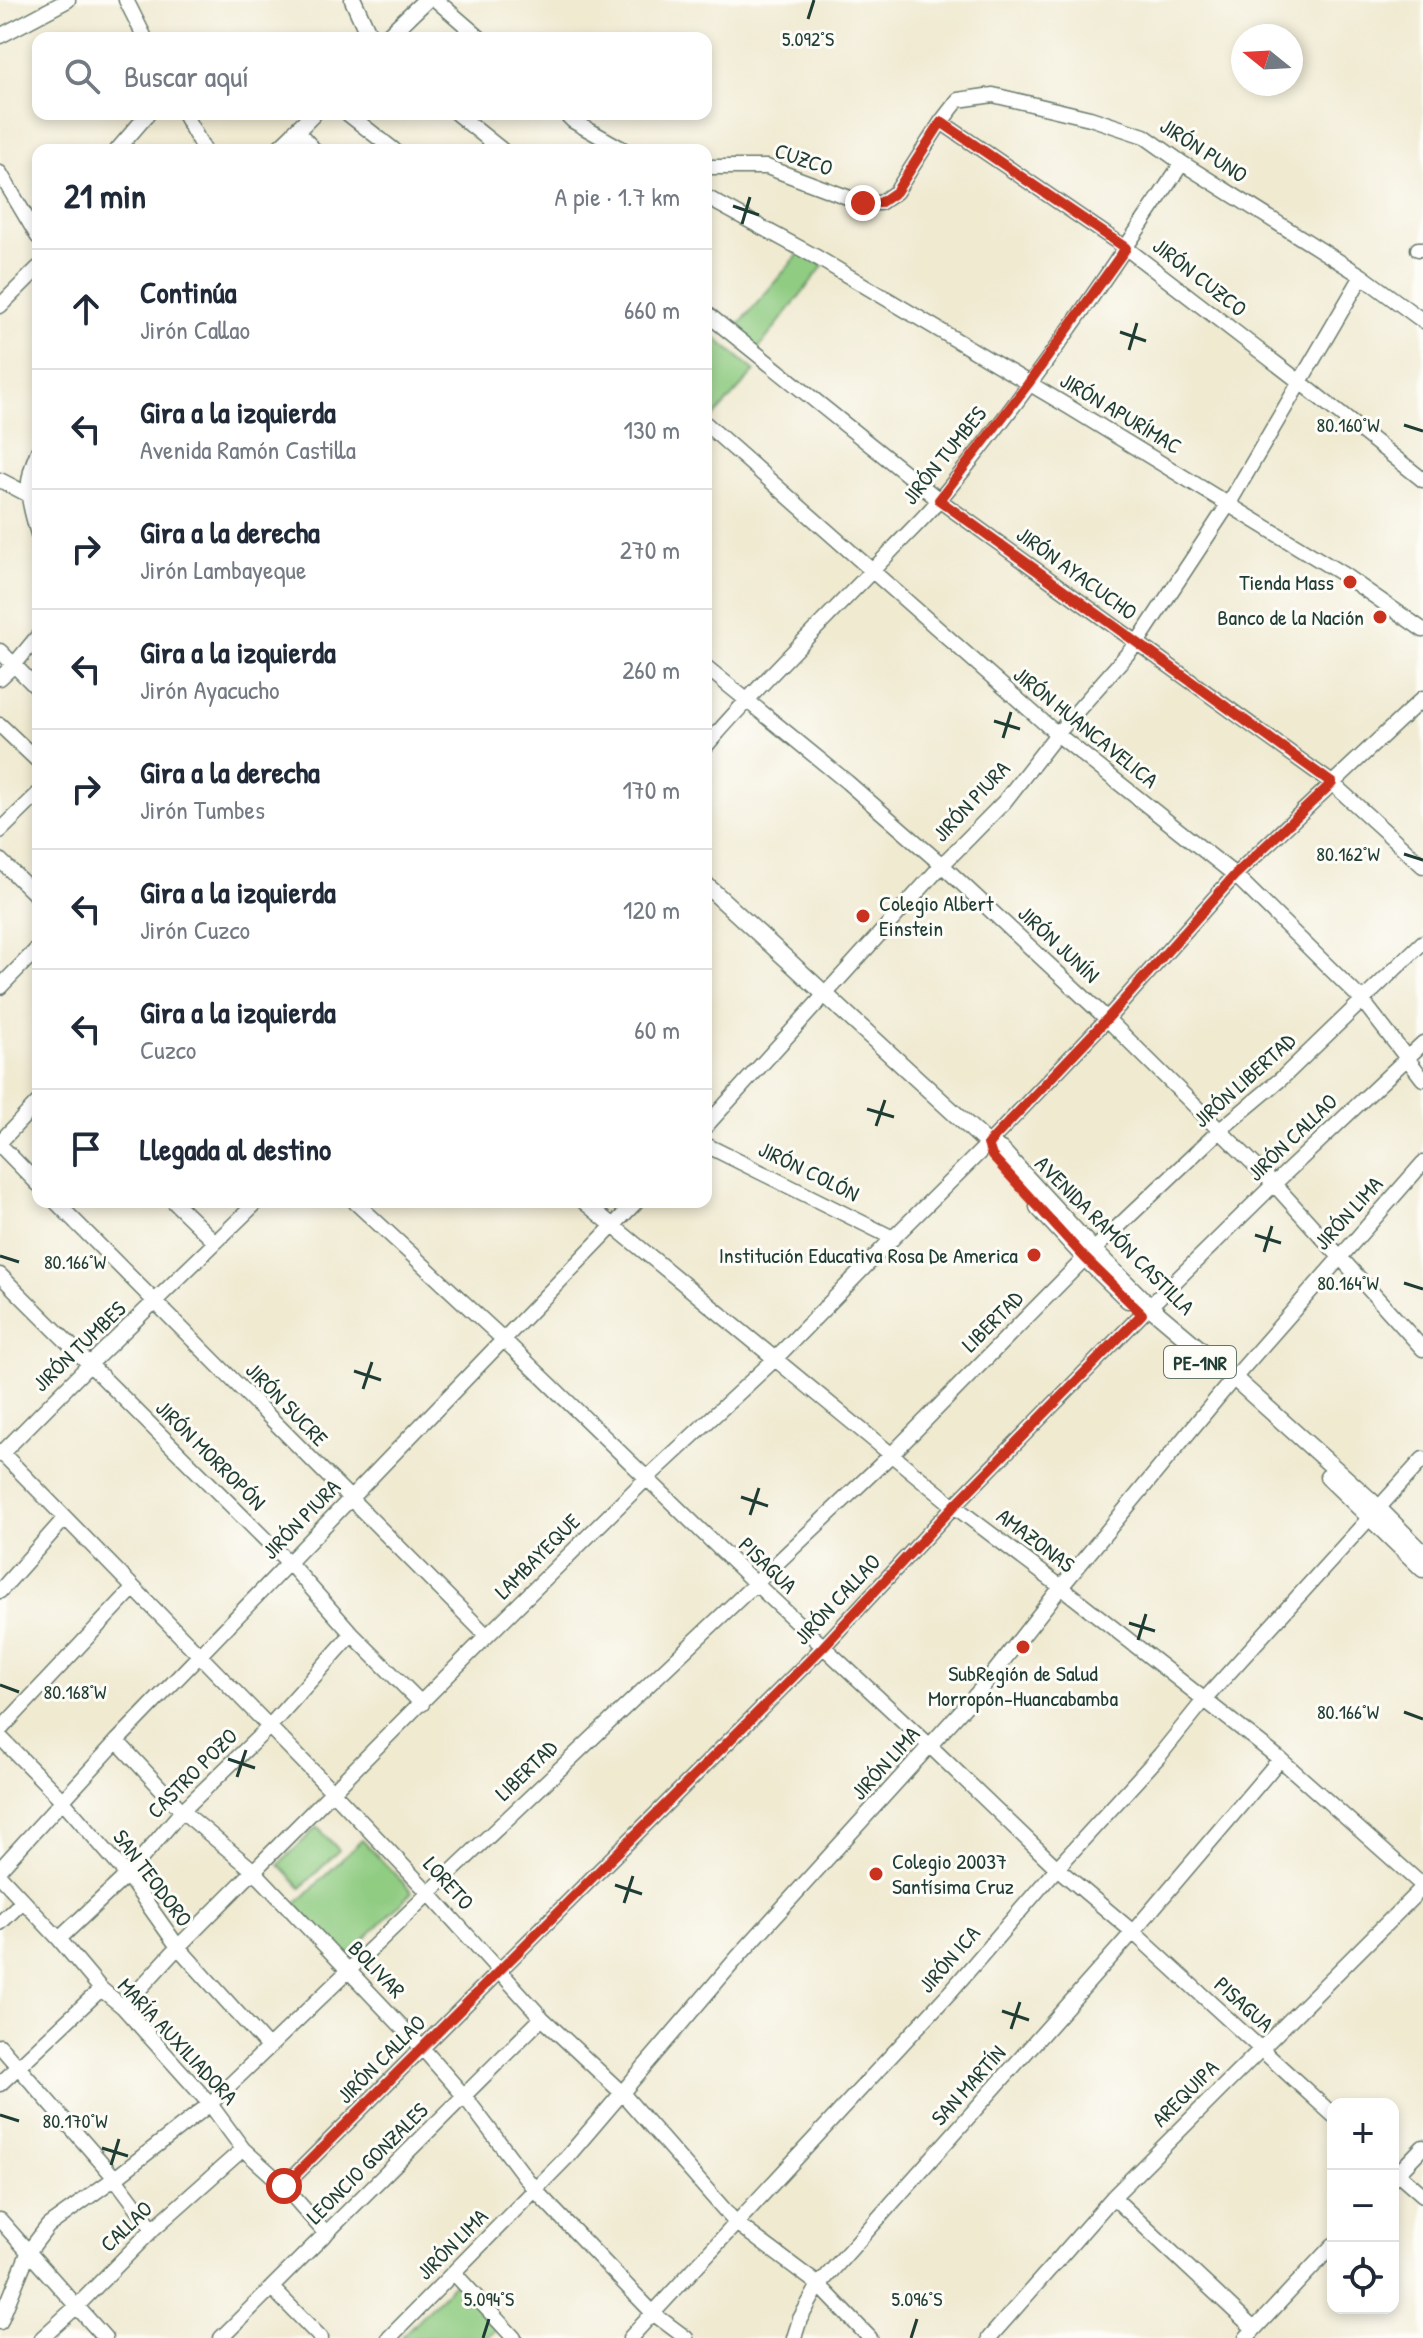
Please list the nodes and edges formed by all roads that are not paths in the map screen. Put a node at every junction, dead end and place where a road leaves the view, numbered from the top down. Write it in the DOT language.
graph roads {
  1 [pos="68,0"];
  2 [pos="126,0"];
  3 [pos="353,0"];
  4 [pos="426,0"];
  5 [pos="436,0"];
  6 [pos="142,32"];
  7 [pos="367,32"];
  8 [pos="392,32"];
  9 [pos="473,32"];
  10 [pos="0,36"];
  11 [pos="143,120"];
  12 [pos="187,120"];
  13 [pos="307,120"];
  14 [pos="356,120"];
  15 [pos="464,120"];
  16 [pos="572,120"];
  17 [pos="941,122"];
  18 [pos="296,131"];
  19 [pos="122,144"];
  20 [pos="201,144"];
  21 [pos="282,144"];
  22 [pos="308,144"];
  23 [pos="386,144"];
  24 [pos="494,144"];
  25 [pos="613,144"];
  26 [pos="1182,163"];
  27 [pos="712,167"];
  28 [pos="0,174"];
  29 [pos="712,200"];
  30 [pos="32,227"];
  31 [pos="1126,248"];
  32 [pos="32,274"];
  33 [pos="1362,276"];
  34 [pos="0,306"];
  35 [pos="712,318"];
  36 [pos="1423,321"];
  37 [pos="1300,382"];
  38 [pos="1028,384"];
  39 [pos="712,429"];
  40 [pos="32,467"];
  41 [pos="0,480"];
  42 [pos="1423,480"];
  43 [pos="27,494"];
  44 [pos="939,500"];
  45 [pos="1228,505"];
  46 [pos="32,512"];
  47 [pos="871,572"];
  48 [pos="1423,630"];
  49 [pos="32,643"];
  50 [pos="1137,643"];
  51 [pos="0,651"];
  52 [pos="14,665"];
  53 [pos="712,672"];
  54 [pos="0,678"];
  55 [pos="32,683"];
  56 [pos="747,698"];
  57 [pos="1423,698"];
  58 [pos="0,725"];
  59 [pos="1057,734"];
  60 [pos="712,739"];
  61 [pos="32,755"];
  62 [pos="1332,783"];
  63 [pos="32,800"];
  64 [pos="0,831"];
  65 [pos="0,860"];
  66 [pos="942,865"];
  67 [pos="1423,866"];
  68 [pos="1235,875"];
  69 [pos="32,891"];
  70 [pos="712,891"];
  71 [pos="1423,942"];
  72 [pos="32,954"];
  73 [pos="0,987"];
  74 [pos="825,995"];
  75 [pos="1362,1000"];
  76 [pos="1107,1019"];
  77 [pos="1423,1043"];
  78 [pos="1407,1058"];
  79 [pos="1423,1079"];
  80 [pos="32,1108"];
  81 [pos="712,1119"];
  82 [pos="1220,1130"];
  83 [pos="0,1143"];
  84 [pos="988,1144"];
  85 [pos="712,1148"];
  86 [pos="1423,1163"];
  87 [pos="32,1178"];
  88 [pos="1274,1184"];
  89 [pos="62,1208"];
  90 [pos="180,1208"];
  91 [pos="251,1208"];
  92 [pos="361,1208"];
  93 [pos="592,1208"];
  94 [pos="630,1208"];
  95 [pos="613,1225"];
  96 [pos="893,1238"];
  97 [pos="215,1242"];
  98 [pos="1089,1255"];
  99 [pos="1340,1255"];
  100 [pos="0,1275"];
  101 [pos="154,1303"];
  102 [pos="1146,1310"];
  103 [pos="503,1339"];
  104 [pos="1423,1349"];
  105 [pos="774,1360"];
  106 [pos="89,1365"];
  107 [pos="1231,1381"];
  108 [pos="1,1453"];
  109 [pos="891,1455"];
  110 [pos="1423,1459"];
  111 [pos="647,1478"];
  112 [pos="351,1501"];
  113 [pos="954,1506"];
  114 [pos="1375,1514"];
  115 [pos="65,1518"];
  116 [pos="1423,1553"];
  117 [pos="289,1563"];
  118 [pos="1423,1569"];
  119 [pos="755,1583"];
  120 [pos="1061,1587"];
  121 [pos="133,1589"];
  122 [pos="0,1591"];
  123 [pos="352,1634"];
  124 [pos="487,1636"];
  125 [pos="823,1647"];
  126 [pos="199,1657"];
  127 [pos="1205,1699"];
  128 [pos="422,1704"];
  129 [pos="268,1728"];
  130 [pos="0,1730"];
  131 [pos="0,1737"];
  132 [pos="117,1741"];
  133 [pos="930,1746"];
  134 [pos="1280,1759"];
  135 [pos="333,1792"];
  136 [pos="62,1800"];
  137 [pos="182,1811"];
  138 [pos="1057,1868"];
  139 [pos="0,1869"];
  140 [pos="254,1871"];
  141 [pos="127,1875"];
  142 [pos="0,1876"];
  143 [pos="1423,1887"];
  144 [pos="429,1893"];
  145 [pos="23,1901"];
  146 [pos="0,1923"];
  147 [pos="1133,1932"];
  148 [pos="59,1939"];
  149 [pos="178,1947"];
  150 [pos="349,1971"];
  151 [pos="498,1971"];
  152 [pos="101,1989"];
  153 [pos="123,2007"];
  154 [pos="542,2018"];
  155 [pos="0,2046"];
  156 [pos="268,2047"];
  157 [pos="423,2049"];
  158 [pos="1260,2049"];
  159 [pos="19,2066"];
  160 [pos="0,2084"];
  161 [pos="622,2093"];
  162 [pos="465,2097"];
  163 [pos="210,2104"];
  164 [pos="1327,2110"];
  165 [pos="1423,2147"];
  166 [pos="243,2149"];
  167 [pos="1398,2170"];
  168 [pos="115,2178"];
  169 [pos="1399,2178"];
  170 [pos="284,2186"];
  171 [pos="535,2190"];
  172 [pos="1423,2195"];
  173 [pos="1113,2197"];
  174 [pos="0,2220"];
  175 [pos="736,2223"];
  176 [pos="153,2229"];
  177 [pos="326,2234"];
  178 [pos="29,2251"];
  179 [pos="1327,2251"];
  180 [pos="454,2273"];
  181 [pos="819,2285"];
  182 [pos="272,2288"];
  183 [pos="77,2306"];
  184 [pos="654,2314"];
  185 [pos="0,2322"];
  186 [pos="1250,2333"];
  187 [pos="42,2338"];
  188 [pos="105,2338"];
  189 [pos="221,2338"];
  190 [pos="321,2338"];
  191 [pos="389,2338"];
  192 [pos="514,2338"];
  193 [pos="630,2338"];
  194 [pos="686,2338"];
  195 [pos="794,2338"];
  196 [pos="870,2338"];
  197 [pos="989,2338"];
  1 -- 10 [label="street"];
  2 -- 6 [label="street"];
  3 -- 7 [label="main road"];
  4 -- 8 [label="main road"];
  5 -- 9 [label="street"];
  11 -- 19 [label="street"];
  12 -- 20 [label="street"];
  13 -- 18 [label="main road"];
  14 -- 23 [label="street"];
  15 -- 24 [label="street"];
  16 -- 25 [label="street"];
  17 -- 26 [label="street, JIRÓN PUNO"];
  17 -- 27 [label="street, CUZCO"];
  17 -- 31 [label="street, JIRÓN CUZCO"];
  18 -- 21 [label="street"];
  18 -- 22 [label="main road"];
  26 -- 31 [label="street, JIRÓN TUMBES"];
  26 -- 33 [label="street, JIRÓN PUNO"];
  28 -- 30 [label="street"];
  29 -- 38 [label="street, JIRÓN APURÍMAC"];
  31 -- 37 [label="street, JIRÓN CUZCO"];
  31 -- 38 [label="street, JIRÓN TUMBES"];
  32 -- 34 [label="street"];
  33 -- 36 [label="street, JIRÓN PUNO"];
  33 -- 37 [label="street, JIRÓN PIURA"];
  35 -- 44 [label="street, JIRÓN AYACUCHO"];
  37 -- 42 [label="street, JIRÓN CUZCO"];
  37 -- 45 [label="street, JIRÓN PIURA"];
  38 -- 44 [label="street, JIRÓN TUMBES"];
  38 -- 45 [label="street, JIRÓN APURÍMAC"];
  39 -- 47 [label="street, JIRÓN HUANCAVELICA"];
  40 -- 43 [label="street"];
  41 -- 43 [label="street"];
  43 -- 46 [label="street"];
  44 -- 47 [label="street, JIRÓN TUMBES"];
  44 -- 50 [label="street, JIRÓN AYACUCHO"];
  45 -- 48 [label="street, JIRÓN APURÍMAC"];
  45 -- 50 [label="street, JIRÓN PIURA"];
  47 -- 56 [label="street, JIRÓN TUMBES"];
  47 -- 59 [label="street, JIRÓN HUANCAVELICA"];
  49 -- 52 [label="street"];
  50 -- 59 [label="street, JIRÓN PIURA"];
  50 -- 62 [label="street, JIRÓN AYACUCHO"];
  51 -- 52 [label="street"];
  52 -- 54 [label="street"];
  52 -- 55 [label="street"];
  53 -- 56 [label="street, JIRÓN JUNÍN"];
  56 -- 60 [label="street, JIRÓN TUMBES"];
  56 -- 66 [label="street, JIRÓN JUNÍN"];
  57 -- 62 [label="street, LAMBAYEQUE"];
  58 -- 61 [label="street"];
  59 -- 66 [label="street, JIRÓN PIURA"];
  59 -- 68 [label="street, JIRÓN HUANCAVELICA"];
  62 -- 67 [label="street, JIRÓN AYACUCHO"];
  62 -- 68 [label="street, LAMBAYEQUE"];
  63 -- 64 [label="street"];
  65 -- 69 [label="street"];
  66 -- 74 [label="street, JIRÓN PIURA"];
  66 -- 76 [label="street, JIRÓN JUNÍN"];
  68 -- 75 [label="street, JIRÓN HUANCAVELICA"];
  68 -- 76 [label="street, LAMBAYEQUE"];
  70 -- 74 [label="main road, AVENIDA RAMÓN CASTILLA / PE-1NR"];
  71 -- 75 [label="street, JIRÓN LIBERTAD"];
  72 -- 73 [label="street"];
  74 -- 81 [label="street, JIRÓN PIURA"];
  74 -- 84 [label="main road, AVENIDA RAMÓN CASTILLA / PE-1NR"];
  75 -- 78 [label="street, JIRÓN HUANCAVELICA"];
  75 -- 82 [label="street, JIRÓN LIBERTAD"];
  76 -- 82 [label="street, JIRÓN JUNÍN"];
  76 -- 84 [label="street, LAMBAYEQUE"];
  77 -- 78 [label="street, JIRÓN CALLAO"];
  78 -- 79 [label="street, JIRÓN HUANCAVELICA"];
  78 -- 88 [label="street, JIRÓN CALLAO"];
  80 -- 83 [label="street"];
  82 -- 88 [label="street, JIRÓN JUNÍN"];
  82 -- 98 [label="street, JIRÓN LIBERTAD"];
  83 -- 87 [label="street"];
  84 -- 96 [label="street, LAMBAYEQUE"];
  84 -- 98 [label="main road, AVENIDA RAMÓN CASTILLA / PE-1NR"];
  85 -- 96 [label="street, JIRÓN COLÓN"];
  86 -- 99 [label="street, JIRÓN LIMA"];
  88 -- 99 [label="street, JIRÓN JUNÍN"];
  88 -- 102 [label="street, JIRÓN CALLAO"];
  89 -- 101 [label="street, JIRÓN SUCRE"];
  90 -- 97 [label="street"];
  91 -- 97 [label="street, JIRÓN TUMBES"];
  92 -- 103 [label="street, PISAGUA"];
  93 -- 95 [label="street, AMAZONAS"];
  94 -- 95 [label="street, JIRÓN PIURA"];
  95 -- 103 [label="street, JIRÓN PIURA"];
  95 -- 105 [label="street, AMAZONAS"];
  96 -- 105 [label="street, LAMBAYEQUE"];
  97 -- 101 [label="street, JIRÓN TUMBES"];
  98 -- 102 [label="main road, AVENIDA RAMÓN CASTILLA / PE-1NR"];
  98 -- 109 [label="street, LIBERTAD"];
  99 -- 104 [label="street, JIRÓN JUNÍN"];
  99 -- 107 [label="street, JIRÓN LIMA"];
  100 -- 106 [label="street, JIRÓN MORROPÓN"];
  101 -- 106 [label="street, JIRÓN TUMBES"];
  101 -- 112 [label="street, JIRÓN SUCRE"];
  102 -- 107 [label="main road, AVENIDA RAMÓN CASTILLA / PE-1NR"];
  102 -- 113 [label="street, JIRÓN CALLAO"];
  103 -- 111 [label="street, PISAGUA"];
  103 -- 112 [label="street, JIRÓN PIURA"];
  105 -- 109 [label="street, AMAZONAS"];
  105 -- 111 [label="street, LAMBAYEQUE"];
  106 -- 108 [label="street, JIRÓN TUMBES"];
  106 -- 117 [label="street, JIRÓN MORROPÓN"];
  107 -- 114 [label="main road, AVENIDA RAMÓN CASTILLA / PE-1NR"];
  107 -- 120 [label="street, JIRÓN LIMA"];
  108 -- 115 [label="street, LORETO"];
  109 -- 113 [label="street, AMAZONAS"];
  109 -- 119 [label="street, LIBERTAD"];
  110 -- 114 [label="street, JIRÓN ICA"];
  111 -- 119 [label="street, PISAGUA"];
  111 -- 124 [label="street, LAMBAYEQUE"];
  112 -- 117 [label="street, JIRÓN PIURA"];
  112 -- 124 [label="street, JIRÓN SUCRE"];
  113 -- 120 [label="street, AMAZONAS"];
  113 -- 125 [label="street, JIRÓN CALLAO"];
  114 -- 116 [label="main road, AVENIDA RAMÓN CASTILLA / PE-1NR"];
  114 -- 118 [label="main road, AVENIDA RAMÓN CASTILLA / PE-1NR"];
  114 -- 127 [label="street, JIRÓN ICA"];
  115 -- 121 [label="street, LORETO"];
  115 -- 122 [label="street"];
  117 -- 123 [label="street, JIRÓN MORROPÓN"];
  117 -- 126 [label="street, JIRÓN PIURA"];
  119 -- 125 [label="street, PISAGUA"];
  119 -- 144 [label="street, LIBERTAD"];
  120 -- 127 [label="street, AMAZONAS"];
  120 -- 133 [label="street, JIRÓN LIMA"];
  121 -- 126 [label="street, LORETO"];
  121 -- 130 [label="street"];
  123 -- 128 [label="street, JIRÓN MORROPÓN"];
  123 -- 129 [label="street, CASTRO POZO"];
  124 -- 128 [label="street, LAMBAYEQUE"];
  125 -- 133 [label="street, PISAGUA"];
  125 -- 151 [label="street, JIRÓN CALLAO"];
  126 -- 129 [label="street, LORETO"];
  126 -- 132 [label="street, JIRÓN PIURA"];
  127 -- 134 [label="street, AMAZONAS"];
  127 -- 138 [label="street, JIRÓN ICA"];
  128 -- 135 [label="street, LAMBAYEQUE"];
  129 -- 135 [label="street, LORETO"];
  129 -- 137 [label="street, CASTRO POZO"];
  131 -- 136 [label="street, SAN TEODORO"];
  132 -- 136 [label="street, JIRÓN PIURA"];
  132 -- 137 [label="street, BOLIVAR"];
  133 -- 138 [label="street, PISAGUA"];
  133 -- 161 [label="street, JIRÓN LIMA"];
  134 -- 143 [label="street, AMAZONAS"];
  134 -- 147 [label="street, SAN MARTÍN"];
  135 -- 140 [label="street, LAMBAYEQUE"];
  135 -- 144 [label="street, LORETO"];
  136 -- 139 [label="street, JIRÓN PIURA"];
  136 -- 141 [label="street, SAN TEODORO"];
  137 -- 140 [label="street, BOLIVAR"];
  137 -- 141 [label="street, CASTRO POZO"];
  138 -- 147 [label="street, PISAGUA"];
  138 -- 175 [label="street, JIRÓN ICA"];
  140 -- 149 [label="street, LAMBAYEQUE"];
  140 -- 150 [label="street, BOLIVAR"];
  141 -- 148 [label="street, CASTRO POZO"];
  141 -- 149 [label="street, SAN TEODORO"];
  142 -- 145 [label="street, MARÍA AUXILIADORA"];
  143 -- 158 [label="street, AREQUIPA"];
  144 -- 150 [label="street, LIBERTAD"];
  144 -- 151 [label="street, LORETO"];
  145 -- 146 [label="street"];
  145 -- 148 [label="street, MARÍA AUXILIADORA"];
  147 -- 158 [label="street, PISAGUA"];
  147 -- 181 [label="street, SAN MARTÍN"];
  148 -- 152 [label="street, MARÍA AUXILIADORA"];
  149 -- 153 [label="street, LAMBAYEQUE"];
  149 -- 156 [label="street, SAN TEODORO"];
  150 -- 156 [label="street, LIBERTAD"];
  150 -- 157 [label="street, BOLIVAR"];
  151 -- 154 [label="street, LORETO"];
  151 -- 157 [label="street, JIRÓN CALLAO"];
  152 -- 153 [label="street, MARÍA AUXILIADORA"];
  152 -- 159 [label="street"];
  153 -- 163 [label="street, MARÍA AUXILIADORA"];
  154 -- 161 [label="street, LORETO"];
  154 -- 162 [label="street, LEONCIO GONZALES"];
  155 -- 159 [label="street"];
  156 -- 163 [label="street, LIBERTAD"];
  157 -- 162 [label="street, BOLIVAR"];
  157 -- 170 [label="street, JIRÓN CALLAO"];
  158 -- 164 [label="street, PISAGUA"];
  158 -- 173 [label="street, AREQUIPA"];
  159 -- 160 [label="street"];
  159 -- 168 [label="street"];
  161 -- 171 [label="street, JIRÓN LIMA"];
  161 -- 175 [label="street, LORETO"];
  162 -- 171 [label="street, BOLIVAR"];
  162 -- 177 [label="street, LEONCIO GONZALES"];
  163 -- 166 [label="street, MARÍA AUXILIADORA"];
  163 -- 168 [label="street, LIBERTAD"];
  165 -- 167 [label="street"];
  166 -- 170 [label="street, MARÍA AUXILIADORA"];
  166 -- 176 [label="street, CALLAO"];
  168 -- 176 [label="street"];
  168 -- 178 [label="street, LIBERTAD"];
  169 -- 172 [label="street"];
  170 -- 177 [label="street, MARÍA AUXILIADORA"];
  171 -- 180 [label="street, JIRÓN LIMA"];
  171 -- 184 [label="street, BOLIVAR"];
  173 -- 186 [label="street"];
  173 -- 197 [label="street, AREQUIPA"];
  174 -- 178 [label="street"];
  175 -- 181 [label="street, LORETO"];
  175 -- 184 [label="street, JIRÓN ICA"];
  176 -- 183 [label="street, CALLAO"];
  177 -- 182 [label="street, LEONCIO GONZALES"];
  178 -- 183 [label="street"];
  178 -- 185 [label="street, LIBERTAD"];
  179 -- 186 [label="street"];
  180 -- 191 [label="street, JIRÓN LIMA"];
  180 -- 192 [label="street"];
  181 -- 195 [label="street, SAN MARTÍN"];
  181 -- 196 [label="street, LORETO"];
  182 -- 189 [label="street, LEONCIO GONZALES"];
  182 -- 190 [label="street"];
  183 -- 187 [label="street, CALLAO"];
  183 -- 188 [label="street"];
  184 -- 193 [label="street, JIRÓN ICA"];
  184 -- 194 [label="street, BOLIVAR"];
}
